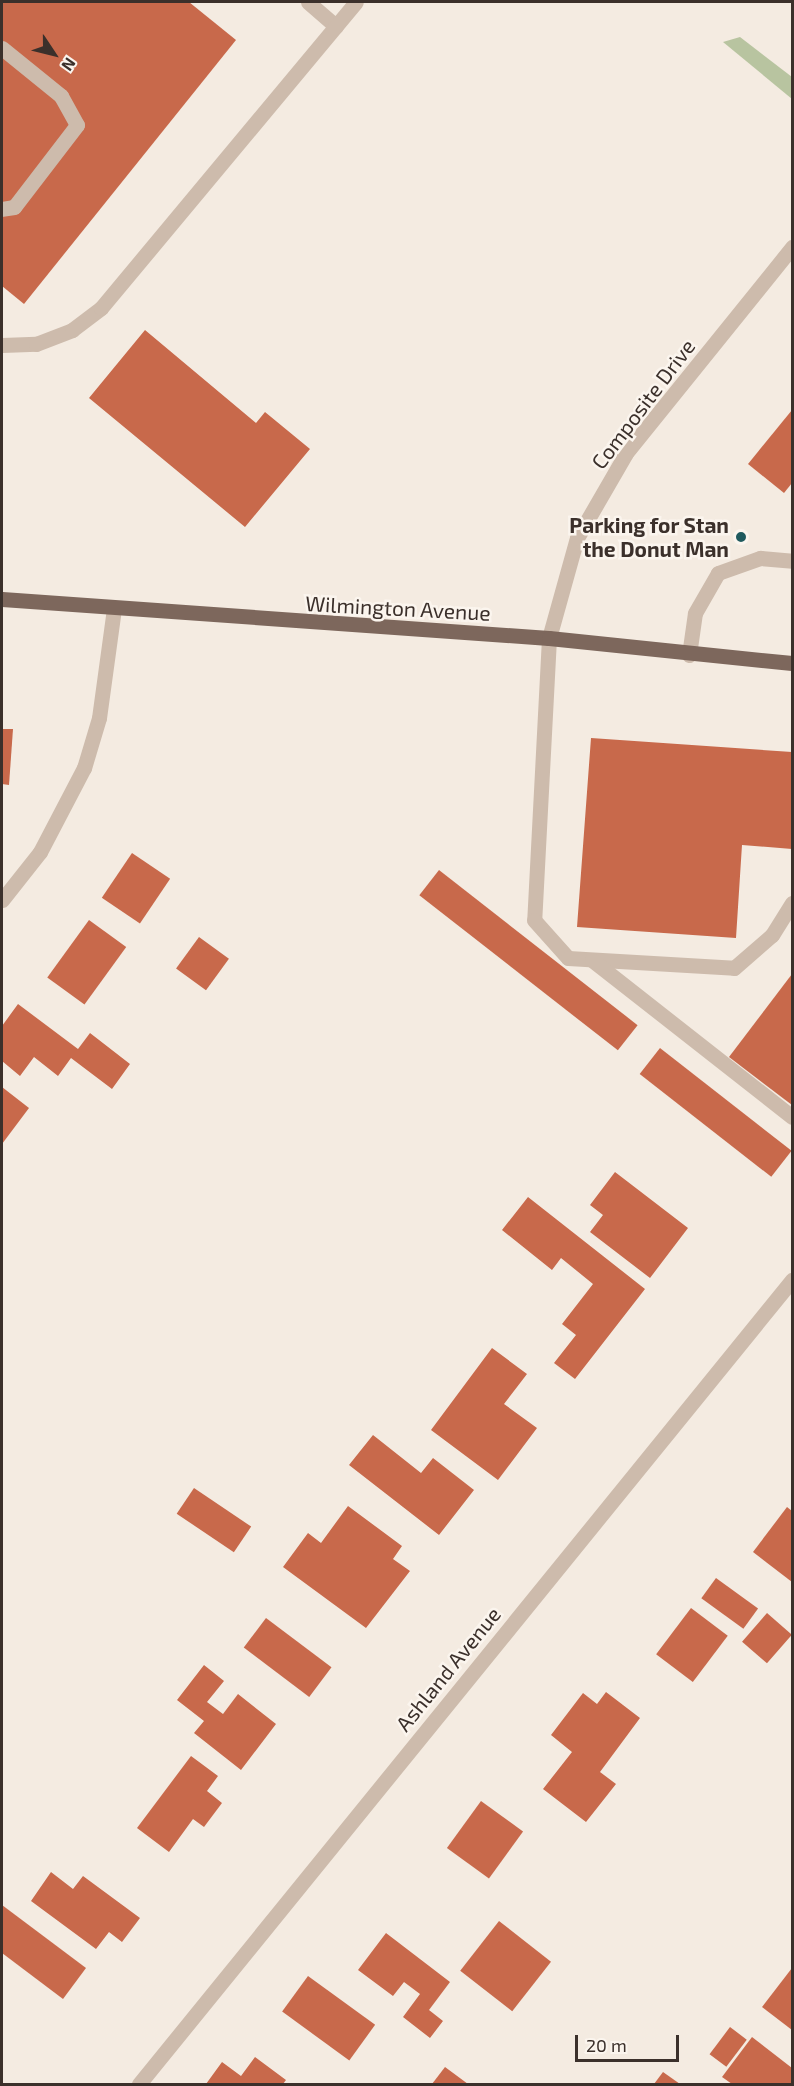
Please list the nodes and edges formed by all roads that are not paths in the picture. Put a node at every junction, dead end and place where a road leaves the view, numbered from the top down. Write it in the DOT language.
graph roads {
  1 [pos="308,2"];
  2 [pos="356,2"];
  3 [pos="336,26"];
  4 [pos="2,48"];
  5 [pos="2,209"];
  6 [pos="792,247"];
  7 [pos="2,345"];
  8 [pos="792,561"];
  9 [pos="2,599"];
  10 [pos="114,609"];
  11 [pos="549,638"];
  12 [pos="689,655"];
  13 [pos="792,663"];
  14 [pos="2,900"];
  15 [pos="792,903"];
  16 [pos="788,920"];
  17 [pos="592,960"];
  18 [pos="792,1117"];
  19 [pos="792,1281"];
  20 [pos="139,2085"];
  1 -- 3 [label="street"];
  2 -- 3 [label="street"];
  3 -- 7 [label="street"];
  4 -- 5 [label="street"];
  6 -- 11 [label="street, Composite Drive"];
  8 -- 12 [label="street"];
  9 -- 10 [label="main road, Wilmington Avenue"];
  10 -- 11 [label="main road, Wilmington Avenue"];
  10 -- 14 [label="street"];
  11 -- 12 [label="main road, Wilmington Avenue"];
  11 -- 17 [label="street, Composite Drive"];
  12 -- 13 [label="main road, Wilmington Avenue"];
  15 -- 16 [label="street, Composite Drive"];
  16 -- 17 [label="street, Composite Drive"];
  17 -- 18 [label="street"];
  19 -- 20 [label="street, Ashland Avenue"];
}
